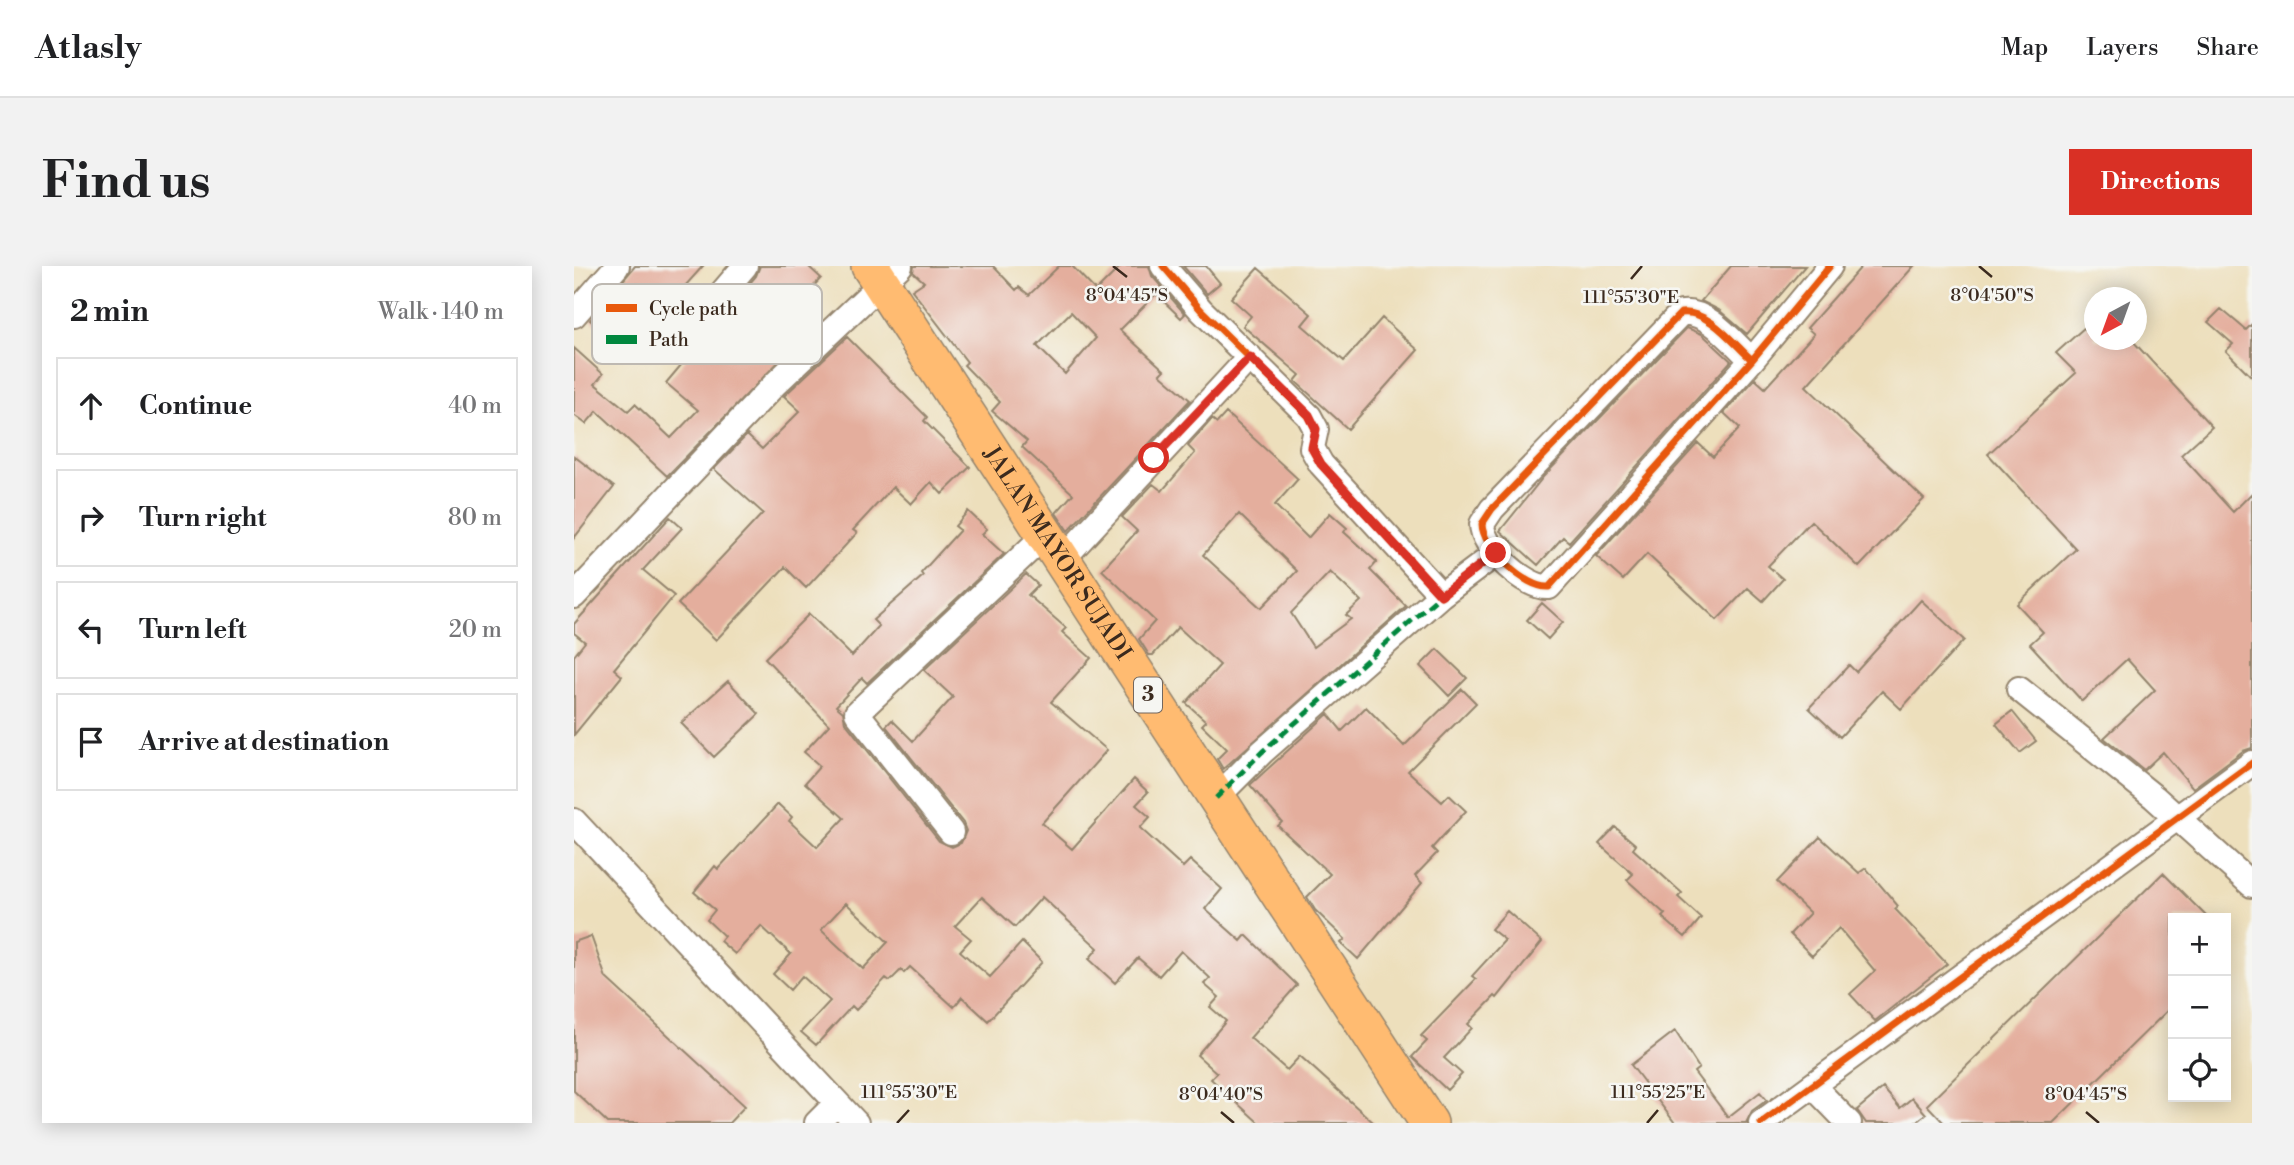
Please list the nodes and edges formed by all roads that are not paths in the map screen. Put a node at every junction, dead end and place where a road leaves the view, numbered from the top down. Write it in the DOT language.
graph roads {
  1 [pos="617,266"];
  2 [pos="746,266"];
  3 [pos="1163,266"];
  4 [pos="1830,266"];
  5 [pos="884,272"];
  6 [pos="601,284"];
  7 [pos="730,284"];
  8 [pos="592,294"];
  9 [pos="574,315"];
  10 [pos="822,336"];
  11 [pos="1250,357"];
  12 [pos="1752,360"];
  13 [pos="794,364"];
  14 [pos="1052,549"];
  15 [pos="1496,553"];
  16 [pos="1441,595"];
  17 [pos="574,596"];
  18 [pos="2019,689"];
  19 [pos="2252,763"];
  20 [pos="1216,798"];
  21 [pos="2178,819"];
  22 [pos="574,821"];
  23 [pos="951,832"];
  24 [pos="2252,884"];
  25 [pos="1813,1087"];
  26 [pos="837,1103"];
  27 [pos="817,1123"];
  28 [pos="856,1123"];
  29 [pos="1429,1123"];
  30 [pos="1761,1123"];
  31 [pos="1849,1123"];
  1 -- 6 [label="street"];
  2 -- 7 [label="street"];
  3 -- 11 [label="street"];
  4 -- 12 [label="street"];
  5 -- 10 [label="street"];
  5 -- 14 [label="highway, JALAN MAYOR SUJADI / 3"];
  8 -- 9 [label="street"];
  11 -- 14 [label="street"];
  11 -- 16 [label="street"];
  12 -- 15 [label="street"];
  12 -- 15 [label="street"];
  13 -- 17 [label="street"];
  14 -- 20 [label="highway, JALAN MAYOR SUJADI / 3"];
  14 -- 23 [label="street"];
  15 -- 16 [label="street"];
  16 -- 20 [label="street"];
  18 -- 21 [label="street"];
  19 -- 21 [label="street"];
  20 -- 29 [label="highway, JALAN MAYOR SUJADI / 3"];
  21 -- 24 [label="street"];
  21 -- 25 [label="street"];
  22 -- 26 [label="street"];
  25 -- 30 [label="street"];
  25 -- 31 [label="street"];
  26 -- 27 [label="street"];
  26 -- 28 [label="street"];
}
